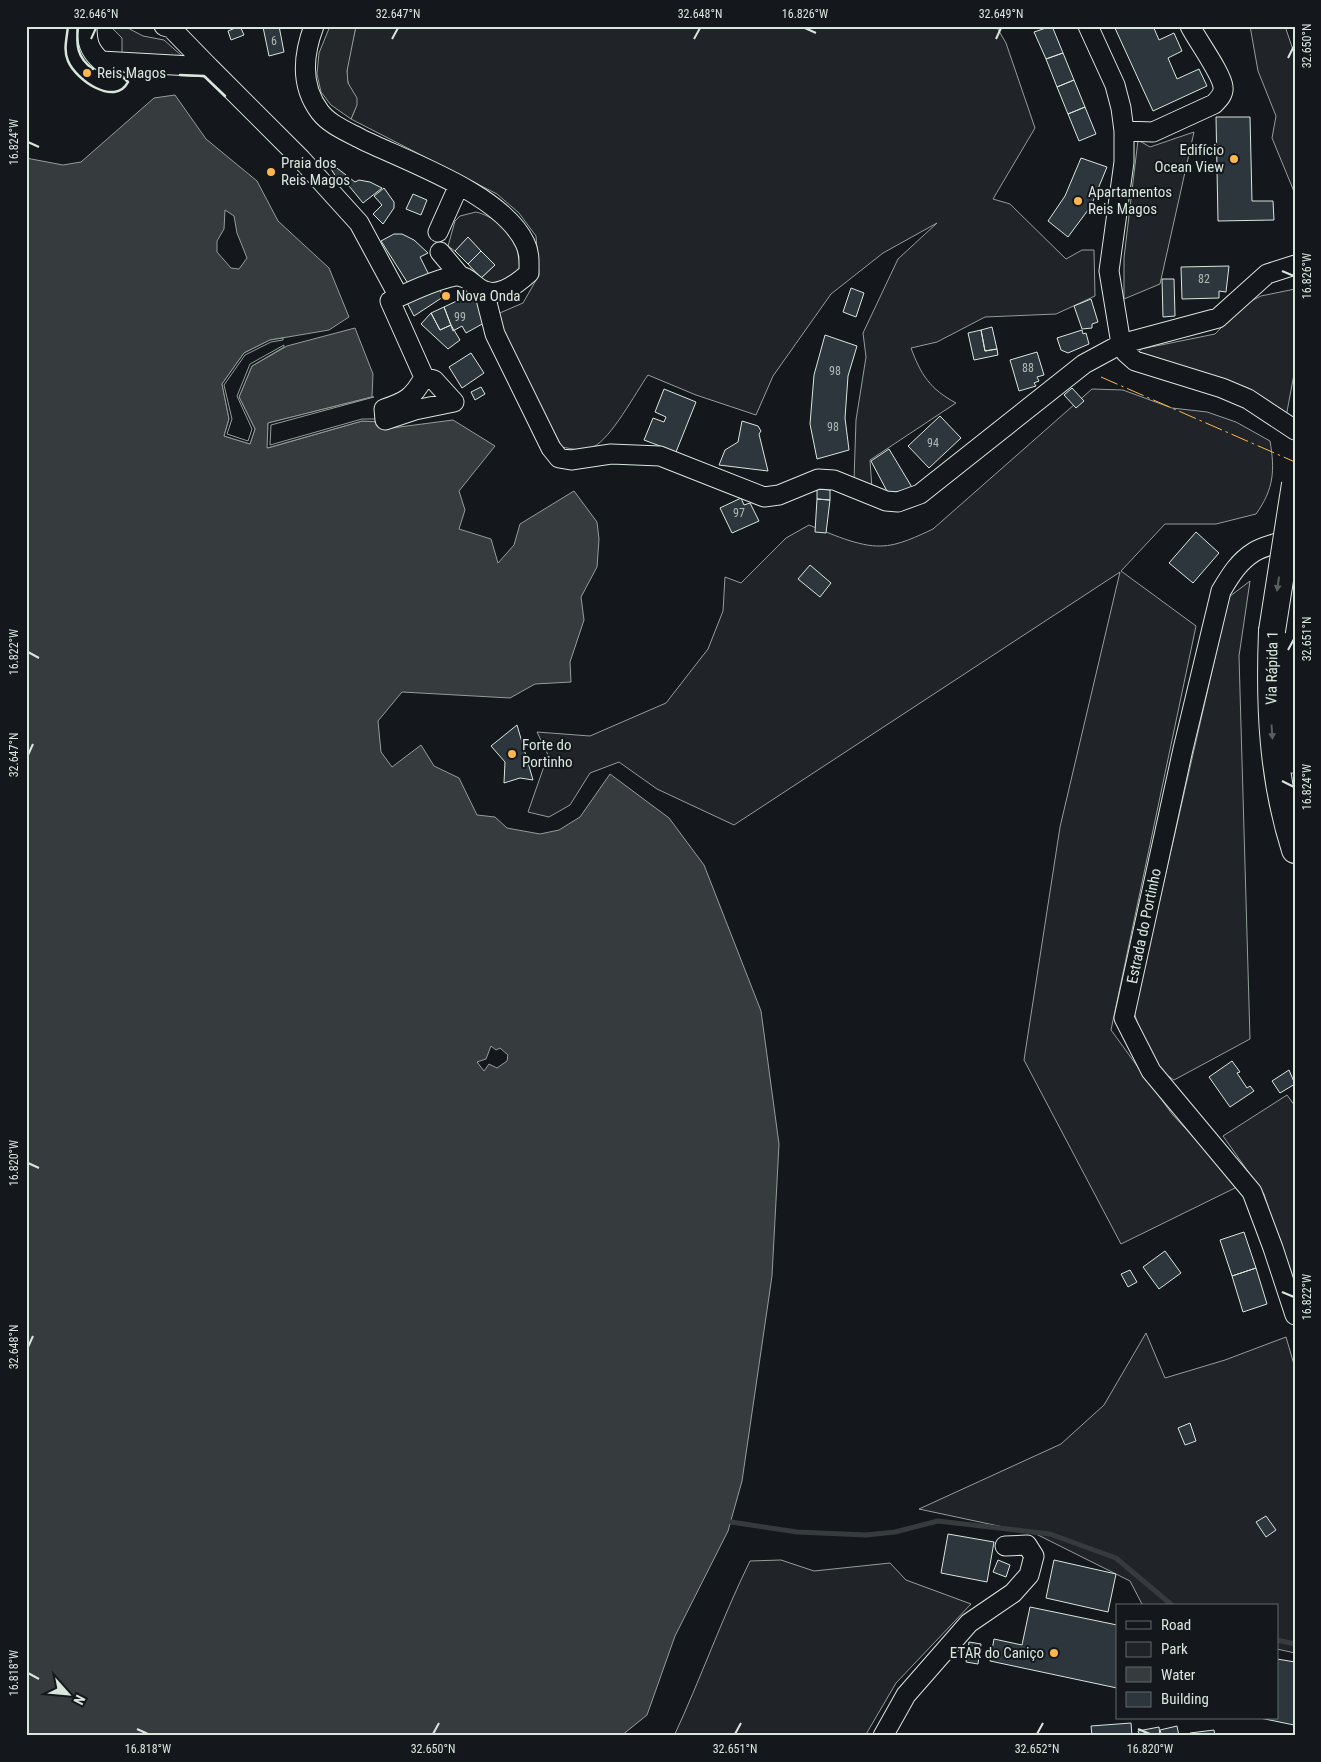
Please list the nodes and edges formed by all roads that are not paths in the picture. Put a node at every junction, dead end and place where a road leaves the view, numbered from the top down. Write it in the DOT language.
graph roads {
  1 [pos="87,26"];
  2 [pos="164,26"];
  3 [pos="1088,26"];
  4 [pos="1190,26"];
  5 [pos="309,31"];
  6 [pos="209,67"];
  7 [pos="1124,131"];
  8 [pos="459,185"];
  9 [pos="438,232"];
  10 [pos="440,252"];
  11 [pos="1289,266"];
  12 [pos="461,276"];
  13 [pos="484,291"];
  14 [pos="399,297"];
  15 [pos="1122,344"];
  16 [pos="424,377"];
  17 [pos="1295,430"];
  18 [pos="1295,484"];
  19 [pos="1295,533"];
  20 [pos="1295,601"];
  21 [pos="1281,632"];
  22 [pos="1295,760"];
  23 [pos="1295,850"];
  24 [pos="1295,1315"];
  25 [pos="1005,1546"];
  26 [pos="883,1736"];
  1 -- 6 [label="street"];
  2 -- 6 [label="street"];
  3 -- 7 [label="street"];
  4 -- 7 [label="street"];
  5 -- 8 [label="street"];
  6 -- 14 [label="street"];
  7 -- 15 [label="street"];
  8 -- 9 [label="street"];
  8 -- 13 [label="street"];
  10 -- 12 [label="street"];
  11 -- 15 [label="street"];
  12 -- 13 [label="street"];
  12 -- 14 [label="street"];
  13 -- 15 [label="street"];
  14 -- 16 [label="street"];
  15 -- 17 [label="street"];
  18 -- 21 [label="highway, Via Rápida 1, one-way, bridge"];
  19 -- 24 [label="street, Estrada do Portinho"];
  20 -- 21 [label="highway, Via Rápida 1"];
  21 -- 22 [label="highway, Via Rápida 1"];
  21 -- 23 [label="highway, Via Rápida 1, one-way"];
  25 -- 26 [label="street"];
}
